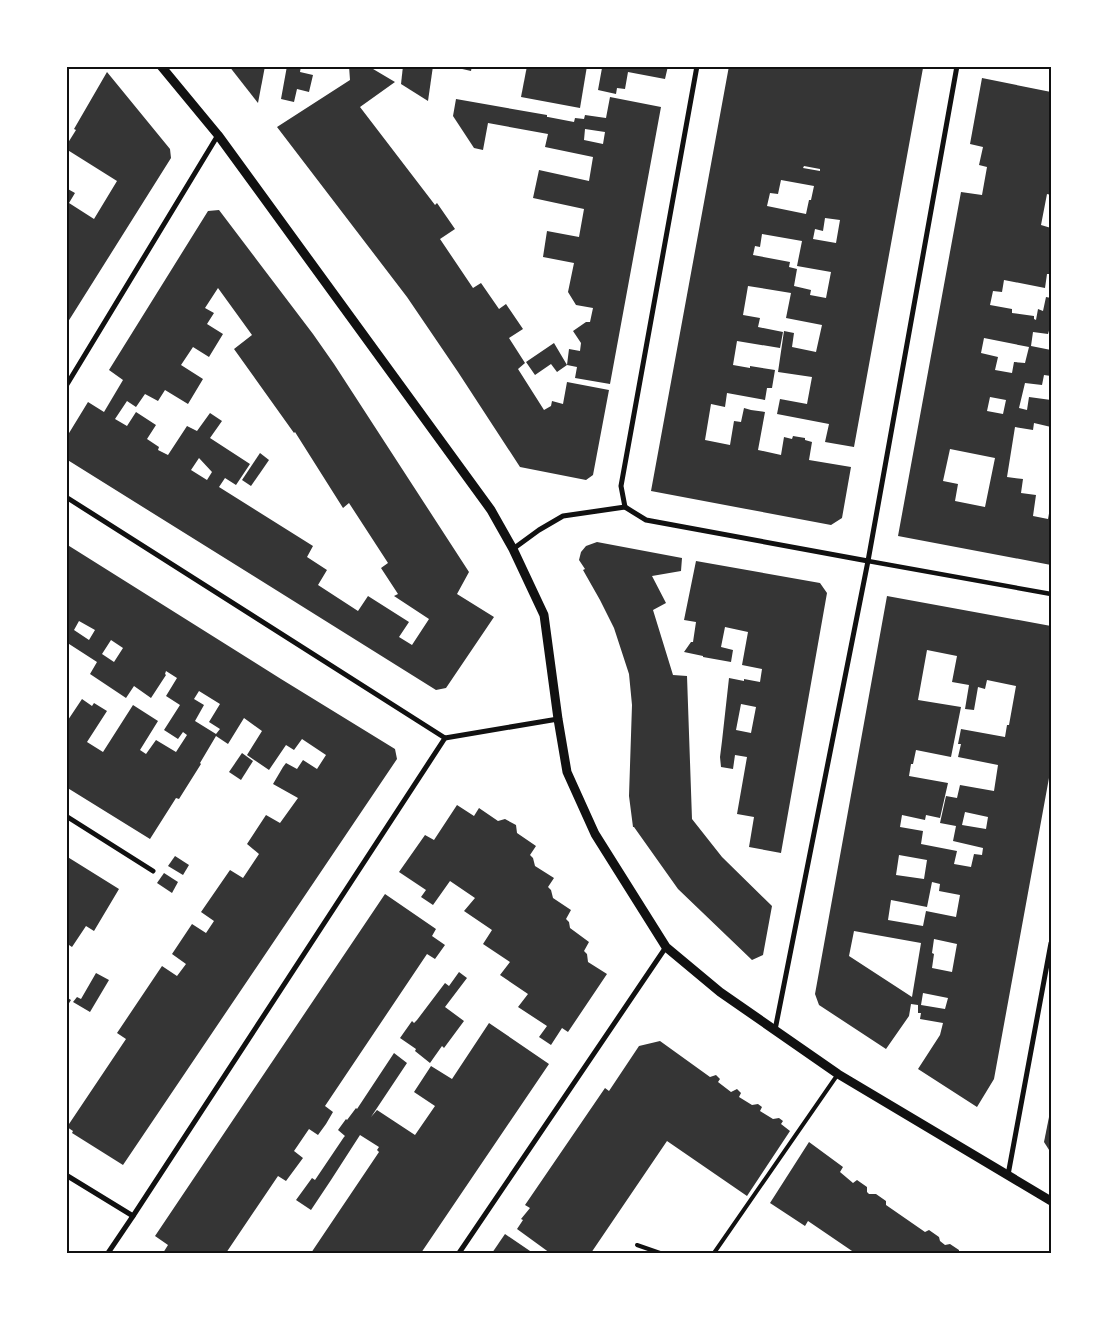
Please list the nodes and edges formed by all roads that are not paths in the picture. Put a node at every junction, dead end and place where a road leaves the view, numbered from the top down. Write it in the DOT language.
graph roads {
  1 [pos="160,66"];
  2 [pos="697,66"];
  3 [pos="957,66"];
  4 [pos="218,135"];
  5 [pos="66,386"];
  6 [pos="66,497"];
  7 [pos="625,507"];
  8 [pos="513,549"];
  9 [pos="868,562"];
  10 [pos="1051,594"];
  11 [pos="558,718"];
  12 [pos="445,738"];
  13 [pos="66,816"];
  14 [pos="152,871"];
  15 [pos="1051,943"];
  16 [pos="666,948"];
  17 [pos="775,1031"];
  18 [pos="838,1074"];
  19 [pos="66,1175"];
  20 [pos="1008,1176"];
  21 [pos="1051,1202"];
  22 [pos="133,1216"];
  23 [pos="637,1245"];
  24 [pos="108,1253"];
  25 [pos="459,1253"];
  26 [pos="660,1253"];
  27 [pos="714,1253"];
  1 -- 4 [label="street"];
  2 -- 7 [label="street"];
  3 -- 9 [label="street"];
  4 -- 5 [label="street"];
  4 -- 8 [label="street"];
  6 -- 12 [label="street"];
  7 -- 8 [label="street"];
  7 -- 9 [label="street"];
  8 -- 11 [label="street"];
  9 -- 10 [label="street"];
  9 -- 17 [label="street"];
  11 -- 12 [label="street"];
  11 -- 16 [label="street"];
  12 -- 22 [label="street"];
  13 -- 14 [label="street"];
  15 -- 20 [label="street"];
  16 -- 17 [label="street"];
  16 -- 25 [label="street"];
  17 -- 18 [label="street"];
  18 -- 20 [label="street"];
  18 -- 27 [label="lane"];
  19 -- 22 [label="street"];
  20 -- 21 [label="street"];
  22 -- 24 [label="street"];
  23 -- 26 [label="lane"];
}
